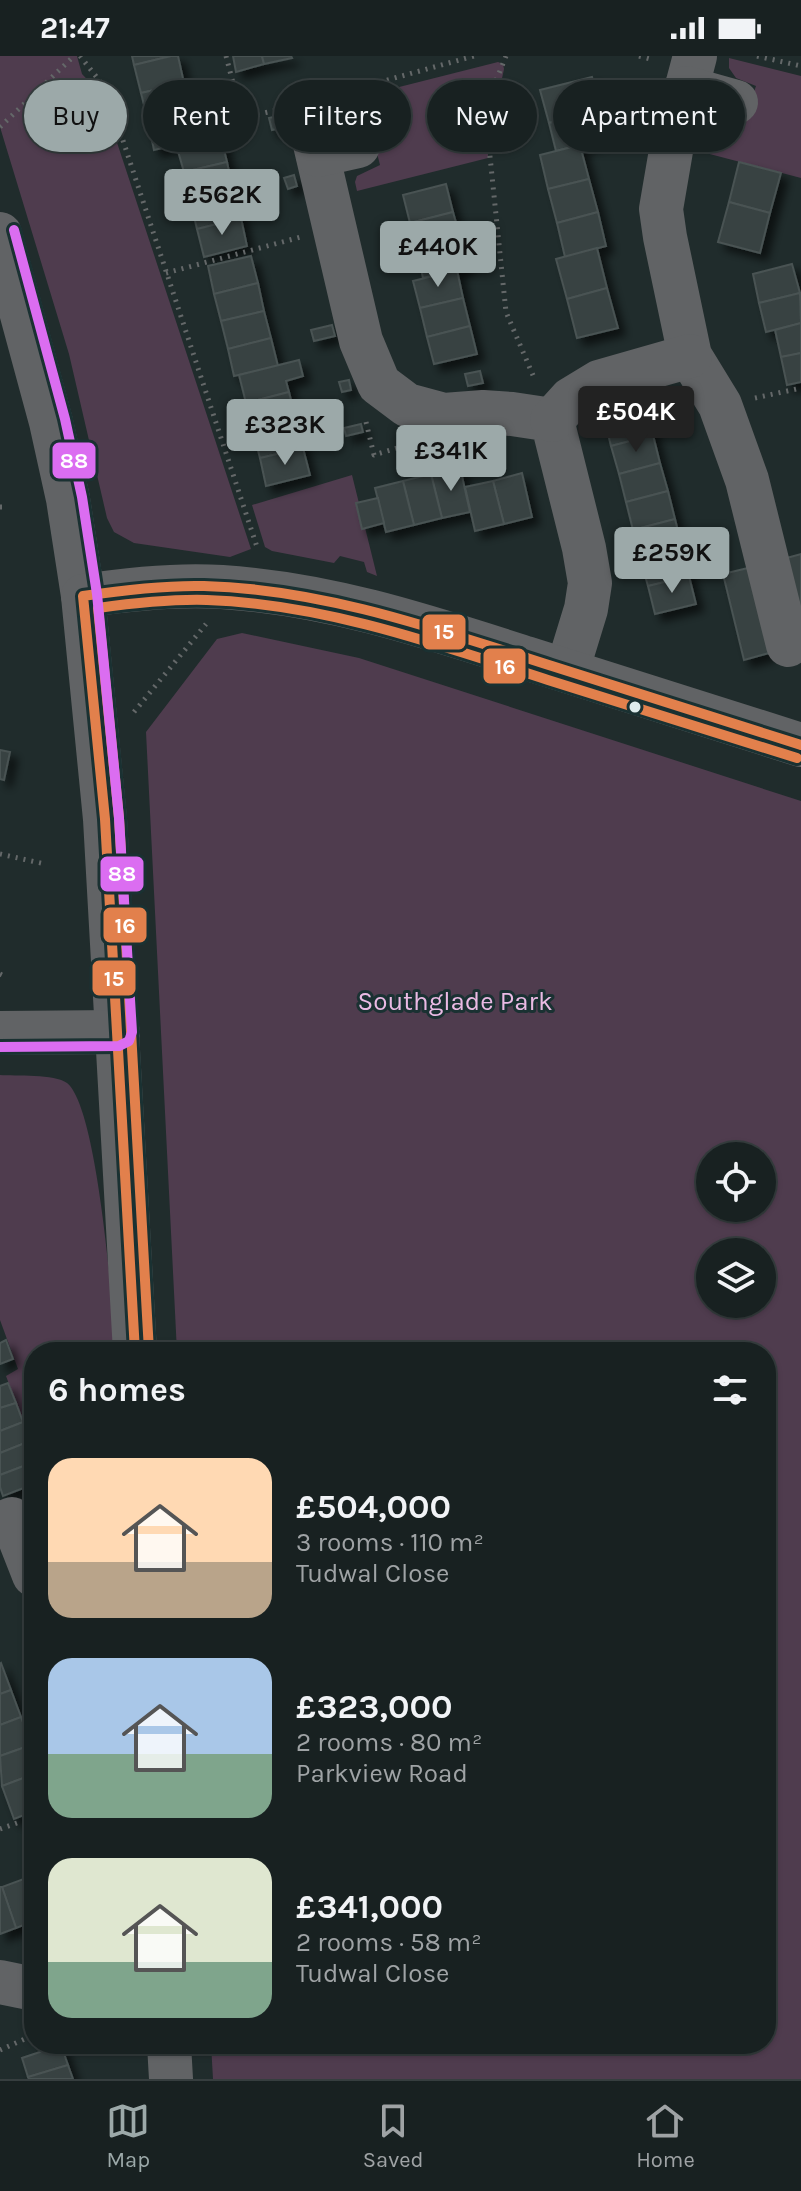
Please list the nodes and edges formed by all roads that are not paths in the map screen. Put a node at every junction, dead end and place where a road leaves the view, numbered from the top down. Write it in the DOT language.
graph roads {
  1 [pos="691,72"];
  2 [pos="322,152"];
  3 [pos="0,234"];
  4 [pos="690,356"];
  5 [pos="552,420"];
  6 [pos="83,596"];
  7 [pos="788,645"];
  8 [pos="567,671"];
  9 [pos="801,745"];
  10 [pos="118,1032"];
  11 [pos="0,1033"];
  12 [pos="134,1342"];
  13 [pos="0,1524"];
  14 [pos="24,1550"];
  15 [pos="0,1982"];
  16 [pos="24,1987"];
  17 [pos="170,2054"];
  18 [pos="171,2079"];
  1 -- 4 [label="street"];
  2 -- 5 [label="street"];
  3 -- 6 [label="street"];
  4 -- 5 [label="street"];
  4 -- 7 [label="street"];
  5 -- 8 [label="street"];
  6 -- 8 [label="street"];
  6 -- 10 [label="street"];
  8 -- 9 [label="street"];
  10 -- 11 [label="street"];
  10 -- 12 [label="street"];
  13 -- 14 [label="street"];
  15 -- 16 [label="street"];
  17 -- 18 [label="street"];
}
